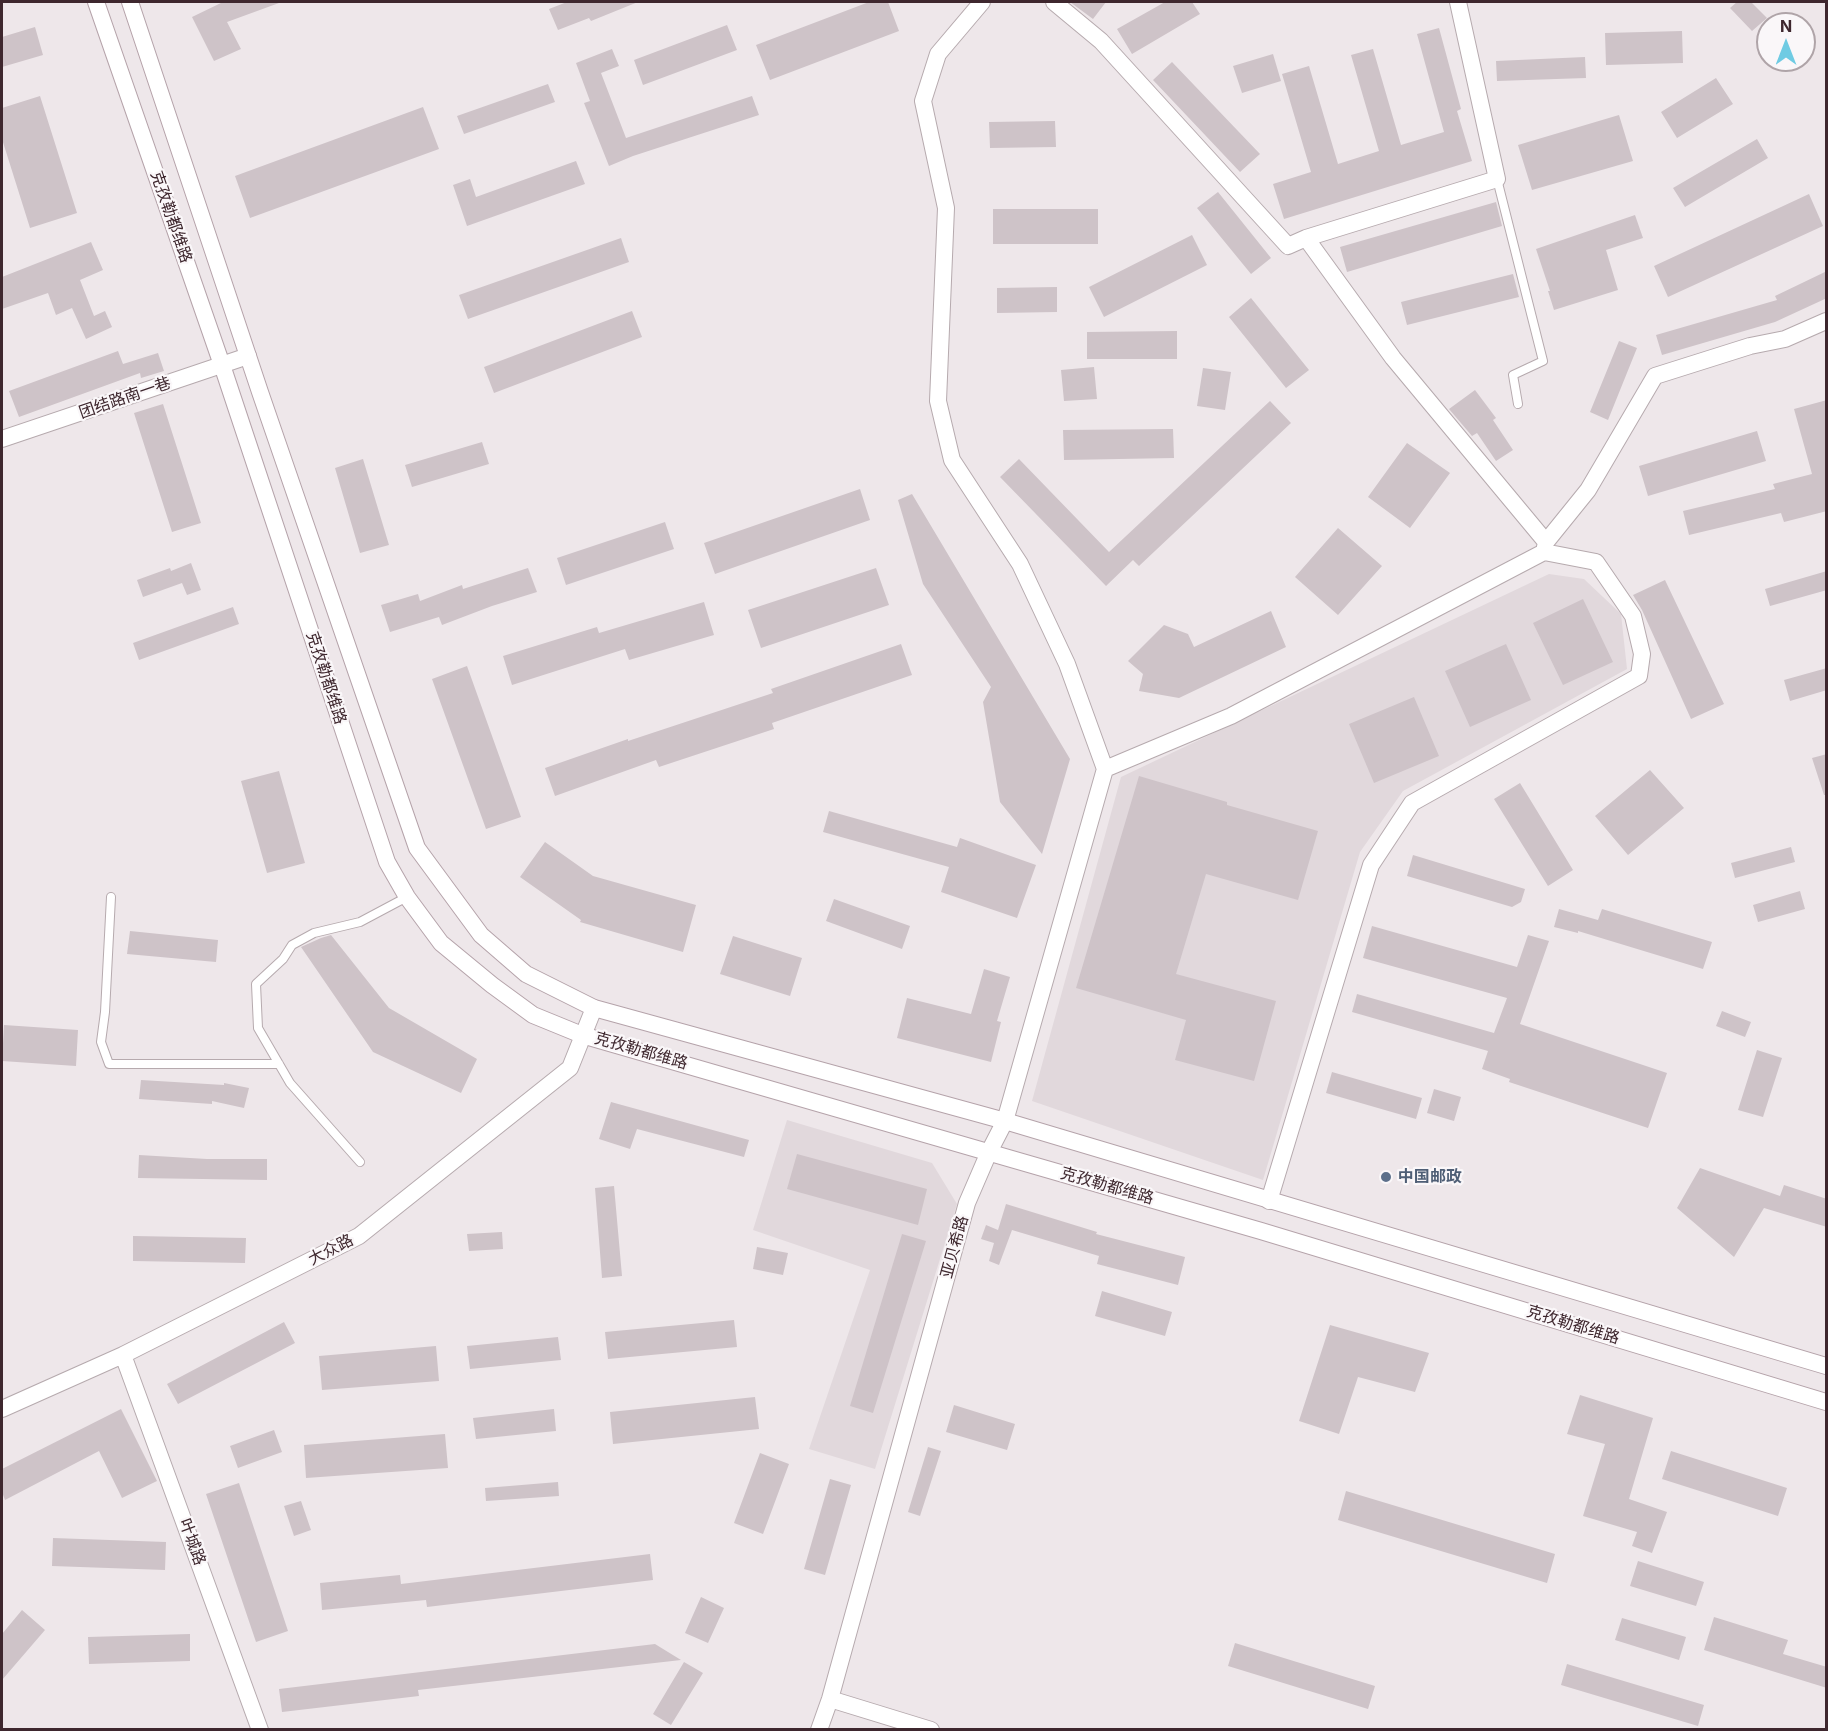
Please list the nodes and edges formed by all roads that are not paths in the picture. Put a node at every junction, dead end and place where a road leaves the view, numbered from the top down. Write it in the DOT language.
graph roads {
  1 [pos="96,2"];
  2 [pos="130,2"];
  3 [pos="982,2"];
  4 [pos="1054,2"];
  5 [pos="1458,2"];
  6 [pos="1497,179"];
  7 [pos="1306,238"];
  8 [pos="1827,321"];
  9 [pos="248,356"];
  10 [pos="222,365"];
  11 [pos="1518,404"];
  12 [pos="2,439"];
  13 [pos="1545,547"];
  14 [pos="1105,769"];
  15 [pos="111,897"];
  16 [pos="407,897"];
  17 [pos="594,1008"];
  18 [pos="582,1035"];
  19 [pos="279,1064"];
  20 [pos="1005,1121"];
  21 [pos="989,1152"];
  22 [pos="360,1162"];
  23 [pos="1269,1201"];
  24 [pos="123,1355"];
  25 [pos="1827,1366"];
  26 [pos="1827,1402"];
  27 [pos="2,1409"];
  28 [pos="830,1699"];
  29 [pos="260,1730"];
  30 [pos="819,1730"];
  31 [pos="931,1730"];
  1 -- 10 [label="street, 克孜勒都维路"];
  2 -- 9 [label="street, 克孜勒都维路"];
  3 -- 14 [label="street"];
  4 -- 7 [label="street"];
  5 -- 6 [label="street"];
  6 -- 7 [label="street"];
  6 -- 11 [label="lane"];
  7 -- 13 [label="street"];
  8 -- 13 [label="street"];
  9 -- 10 [label="street, 团结路南一巷"];
  9 -- 17 [label="street, 克孜勒都维路"];
  10 -- 12 [label="street, 团结路南一巷"];
  10 -- 16 [label="street, 克孜勒都维路"];
  13 -- 14 [label="street"];
  13 -- 23 [label="street"];
  14 -- 20 [label="street, 亚贝希路"];
  15 -- 19 [label="lane"];
  16 -- 18 [label="street, 克孜勒都维路"];
  16 -- 19 [label="lane"];
  17 -- 18 [label="street, 大众路"];
  17 -- 20 [label="street, 克孜勒都维路"];
  18 -- 21 [label="street, 克孜勒都维路"];
  18 -- 24 [label="street, 大众路"];
  19 -- 22 [label="lane"];
  20 -- 21 [label="street, 亚贝希路"];
  20 -- 23 [label="street, 克孜勒都维路"];
  21 -- 26 [label="street, 克孜勒都维路"];
  21 -- 28 [label="street, 亚贝希路"];
  23 -- 25 [label="street, 克孜勒都维路"];
  24 -- 27 [label="street, 大众路"];
  24 -- 29 [label="street, 叶城路"];
  28 -- 30 [label="street, 亚贝希路"];
  28 -- 31 [label="street"];
}
